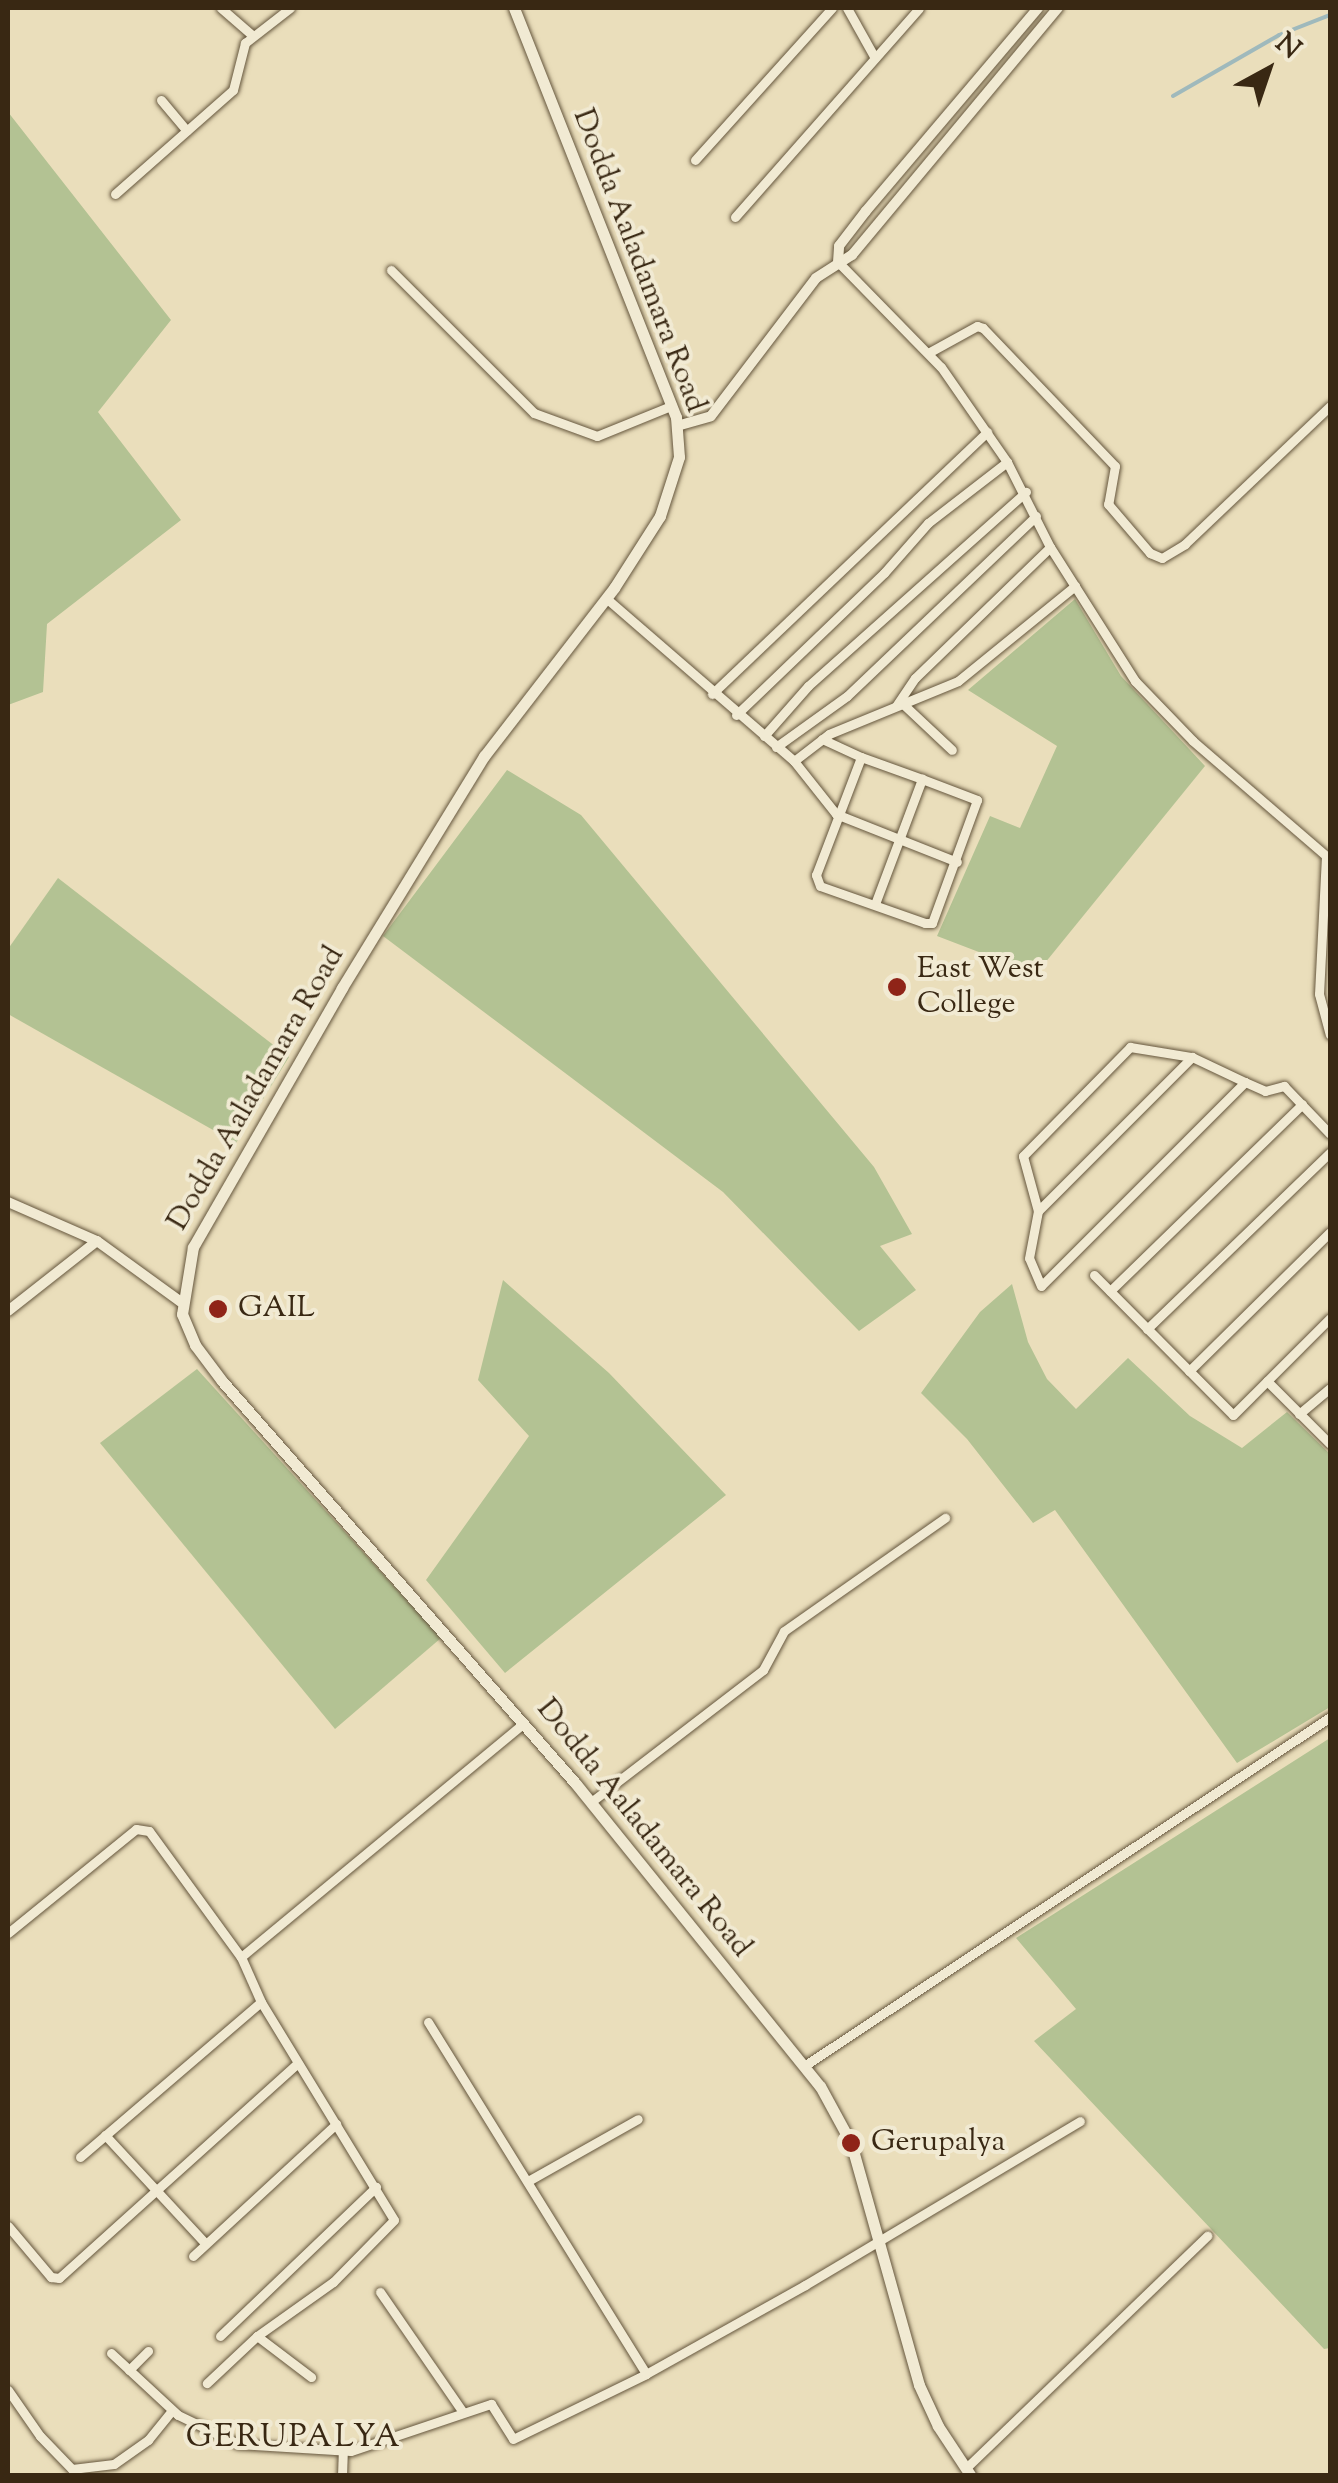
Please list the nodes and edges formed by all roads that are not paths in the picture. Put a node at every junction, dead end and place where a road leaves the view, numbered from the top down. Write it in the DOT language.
graph roads {
  1 [pos="220,8"];
  2 [pos="290,8"];
  3 [pos="514,8"];
  4 [pos="832,8"];
  5 [pos="847,8"];
  6 [pos="919,8"];
  7 [pos="1038,8"];
  8 [pos="1058,8"];
  9 [pos="252,35"];
  10 [pos="875,58"];
  11 [pos="161,100"];
  12 [pos="187,131"];
  13 [pos="695,160"];
  14 [pos="116,194"];
  15 [pos="734,216"];
  16 [pos="838,262"];
  17 [pos="391,270"];
  18 [pos="928,352"];
  19 [pos="671,406"];
  20 [pos="1330,406"];
  21 [pos="676,426"];
  22 [pos="987,432"];
  23 [pos="1008,462"];
  24 [pos="1026,492"];
  25 [pos="1036,516"];
  26 [pos="1050,547"];
  27 [pos="1075,586"];
  28 [pos="606,598"];
  29 [pos="712,694"];
  30 [pos="899,706"];
  31 [pos="736,714"];
  32 [pos="764,736"];
  33 [pos="822,739"];
  34 [pos="776,747"];
  35 [pos="952,750"];
  36 [pos="862,757"];
  37 [pos="794,761"];
  38 [pos="922,780"];
  39 [pos="840,816"];
  40 [pos="899,841"];
  41 [pos="957,862"];
  42 [pos="875,904"];
  43 [pos="1330,1035"];
  44 [pos="1192,1056"];
  45 [pos="1246,1082"];
  46 [pos="1302,1104"];
  47 [pos="1330,1134"];
  48 [pos="1330,1152"];
  49 [pos="8,1202"];
  50 [pos="1038,1212"];
  51 [pos="1330,1232"];
  52 [pos="97,1241"];
  53 [pos="1094,1276"];
  54 [pos="1110,1291"];
  55 [pos="181,1302"];
  56 [pos="8,1310"];
  57 [pos="1330,1318"];
  58 [pos="1147,1328"];
  59 [pos="1189,1371"];
  60 [pos="1266,1381"];
  61 [pos="1330,1388"];
  62 [pos="1300,1414"];
  63 [pos="1330,1444"];
  64 [pos="945,1518"];
  65 [pos="1330,1717"];
  66 [pos="524,1723"];
  67 [pos="591,1802"];
  68 [pos="8,1932"];
  69 [pos="241,1957"];
  70 [pos="261,2002"];
  71 [pos="428,2022"];
  72 [pos="297,2064"];
  73 [pos="804,2066"];
  74 [pos="638,2118"];
  75 [pos="1080,2121"];
  76 [pos="336,2124"];
  77 [pos="105,2135"];
  78 [pos="80,2157"];
  79 [pos="528,2181"];
  80 [pos="376,2187"];
  81 [pos="158,2193"];
  82 [pos="8,2226"];
  83 [pos="1207,2236"];
  84 [pos="878,2239"];
  85 [pos="205,2243"];
  86 [pos="193,2256"];
  87 [pos="380,2292"];
  88 [pos="220,2336"];
  89 [pos="258,2336"];
  90 [pos="148,2351"];
  91 [pos="110,2353"];
  92 [pos="128,2369"];
  93 [pos="646,2374"];
  94 [pos="311,2377"];
  95 [pos="118,2379"];
  96 [pos="207,2383"];
  97 [pos="8,2390"];
  98 [pos="172,2410"];
  99 [pos="462,2411"];
  100 [pos="343,2450"];
  101 [pos="101,2471"];
  102 [pos="969,2472"];
  103 [pos="342,2476"];
  1 -- 9 [label="street"];
  2 -- 9 [label="street"];
  3 -- 19 [label="main road, Dodda Aaladamara Road"];
  4 -- 13 [label="street"];
  5 -- 10 [label="street"];
  6 -- 10 [label="street"];
  7 -- 16 [label="street"];
  8 -- 16 [label="street"];
  9 -- 12 [label="street"];
  10 -- 15 [label="street"];
  11 -- 12 [label="street"];
  12 -- 14 [label="street"];
  16 -- 18 [label="street"];
  16 -- 21 [label="street"];
  17 -- 19 [label="street"];
  18 -- 20 [label="street"];
  18 -- 22 [label="street"];
  19 -- 21 [label="main road, Dodda Aaladamara Road"];
  21 -- 28 [label="main road, Dodda Aaladamara Road"];
  22 -- 23 [label="street"];
  22 -- 29 [label="street"];
  23 -- 24 [label="street"];
  23 -- 31 [label="street"];
  24 -- 25 [label="street"];
  24 -- 32 [label="street"];
  25 -- 26 [label="street"];
  25 -- 34 [label="street"];
  26 -- 27 [label="street"];
  26 -- 30 [label="street"];
  27 -- 30 [label="street"];
  27 -- 43 [label="street"];
  28 -- 29 [label="street"];
  28 -- 55 [label="main road, Dodda Aaladamara Road"];
  29 -- 31 [label="street"];
  30 -- 33 [label="street"];
  30 -- 35 [label="street"];
  31 -- 32 [label="street"];
  32 -- 34 [label="street"];
  33 -- 36 [label="street"];
  33 -- 37 [label="street"];
  34 -- 37 [label="street"];
  36 -- 38 [label="street"];
  36 -- 39 [label="street"];
  37 -- 39 [label="street"];
  38 -- 40 [label="street"];
  38 -- 41 [label="street"];
  39 -- 40 [label="street"];
  39 -- 42 [label="street"];
  40 -- 41 [label="street"];
  40 -- 42 [label="street"];
  41 -- 42 [label="street"];
  44 -- 45 [label="street"];
  44 -- 50 [label="street"];
  44 -- 50 [label="street"];
  45 -- 46 [label="street"];
  45 -- 50 [label="street"];
  46 -- 47 [label="street"];
  46 -- 54 [label="street"];
  48 -- 58 [label="street"];
  49 -- 52 [label="street"];
  51 -- 59 [label="street"];
  52 -- 55 [label="street"];
  52 -- 56 [label="street"];
  53 -- 54 [label="street"];
  54 -- 58 [label="street"];
  55 -- 66 [label="main road, Dodda Aaladamara Road"];
  57 -- 60 [label="street"];
  58 -- 59 [label="street"];
  59 -- 60 [label="street"];
  60 -- 62 [label="street"];
  61 -- 62 [label="street"];
  62 -- 63 [label="street"];
  64 -- 67 [label="street"];
  65 -- 73 [label="street"];
  66 -- 67 [label="main road, Dodda Aaladamara Road"];
  66 -- 69 [label="street"];
  67 -- 73 [label="main road, Dodda Aaladamara Road"];
  68 -- 69 [label="street"];
  69 -- 70 [label="street"];
  70 -- 72 [label="street"];
  70 -- 77 [label="street"];
  71 -- 79 [label="street"];
  72 -- 76 [label="street"];
  72 -- 81 [label="street"];
  73 -- 84 [label="main road, Dodda Aaladamara Road"];
  74 -- 79 [label="street"];
  75 -- 84 [label="street"];
  76 -- 80 [label="street"];
  76 -- 85 [label="street"];
  77 -- 78 [label="street"];
  77 -- 81 [label="street"];
  79 -- 93 [label="street"];
  80 -- 88 [label="street"];
  80 -- 89 [label="street"];
  81 -- 82 [label="street"];
  81 -- 85 [label="street"];
  83 -- 102 [label="street"];
  84 -- 93 [label="street"];
  84 -- 102 [label="main road, Dodda Aaladamara Road"];
  85 -- 86 [label="street"];
  87 -- 99 [label="street"];
  89 -- 94 [label="street"];
  89 -- 96 [label="street"];
  90 -- 92 [label="street"];
  91 -- 92 [label="street"];
  92 -- 95 [label="street"];
  92 -- 98 [label="street"];
  93 -- 99 [label="street"];
  97 -- 101 [label="street"];
  98 -- 100 [label="street"];
  98 -- 101 [label="street"];
  99 -- 100 [label="street"];
  100 -- 103 [label="street"];
}
